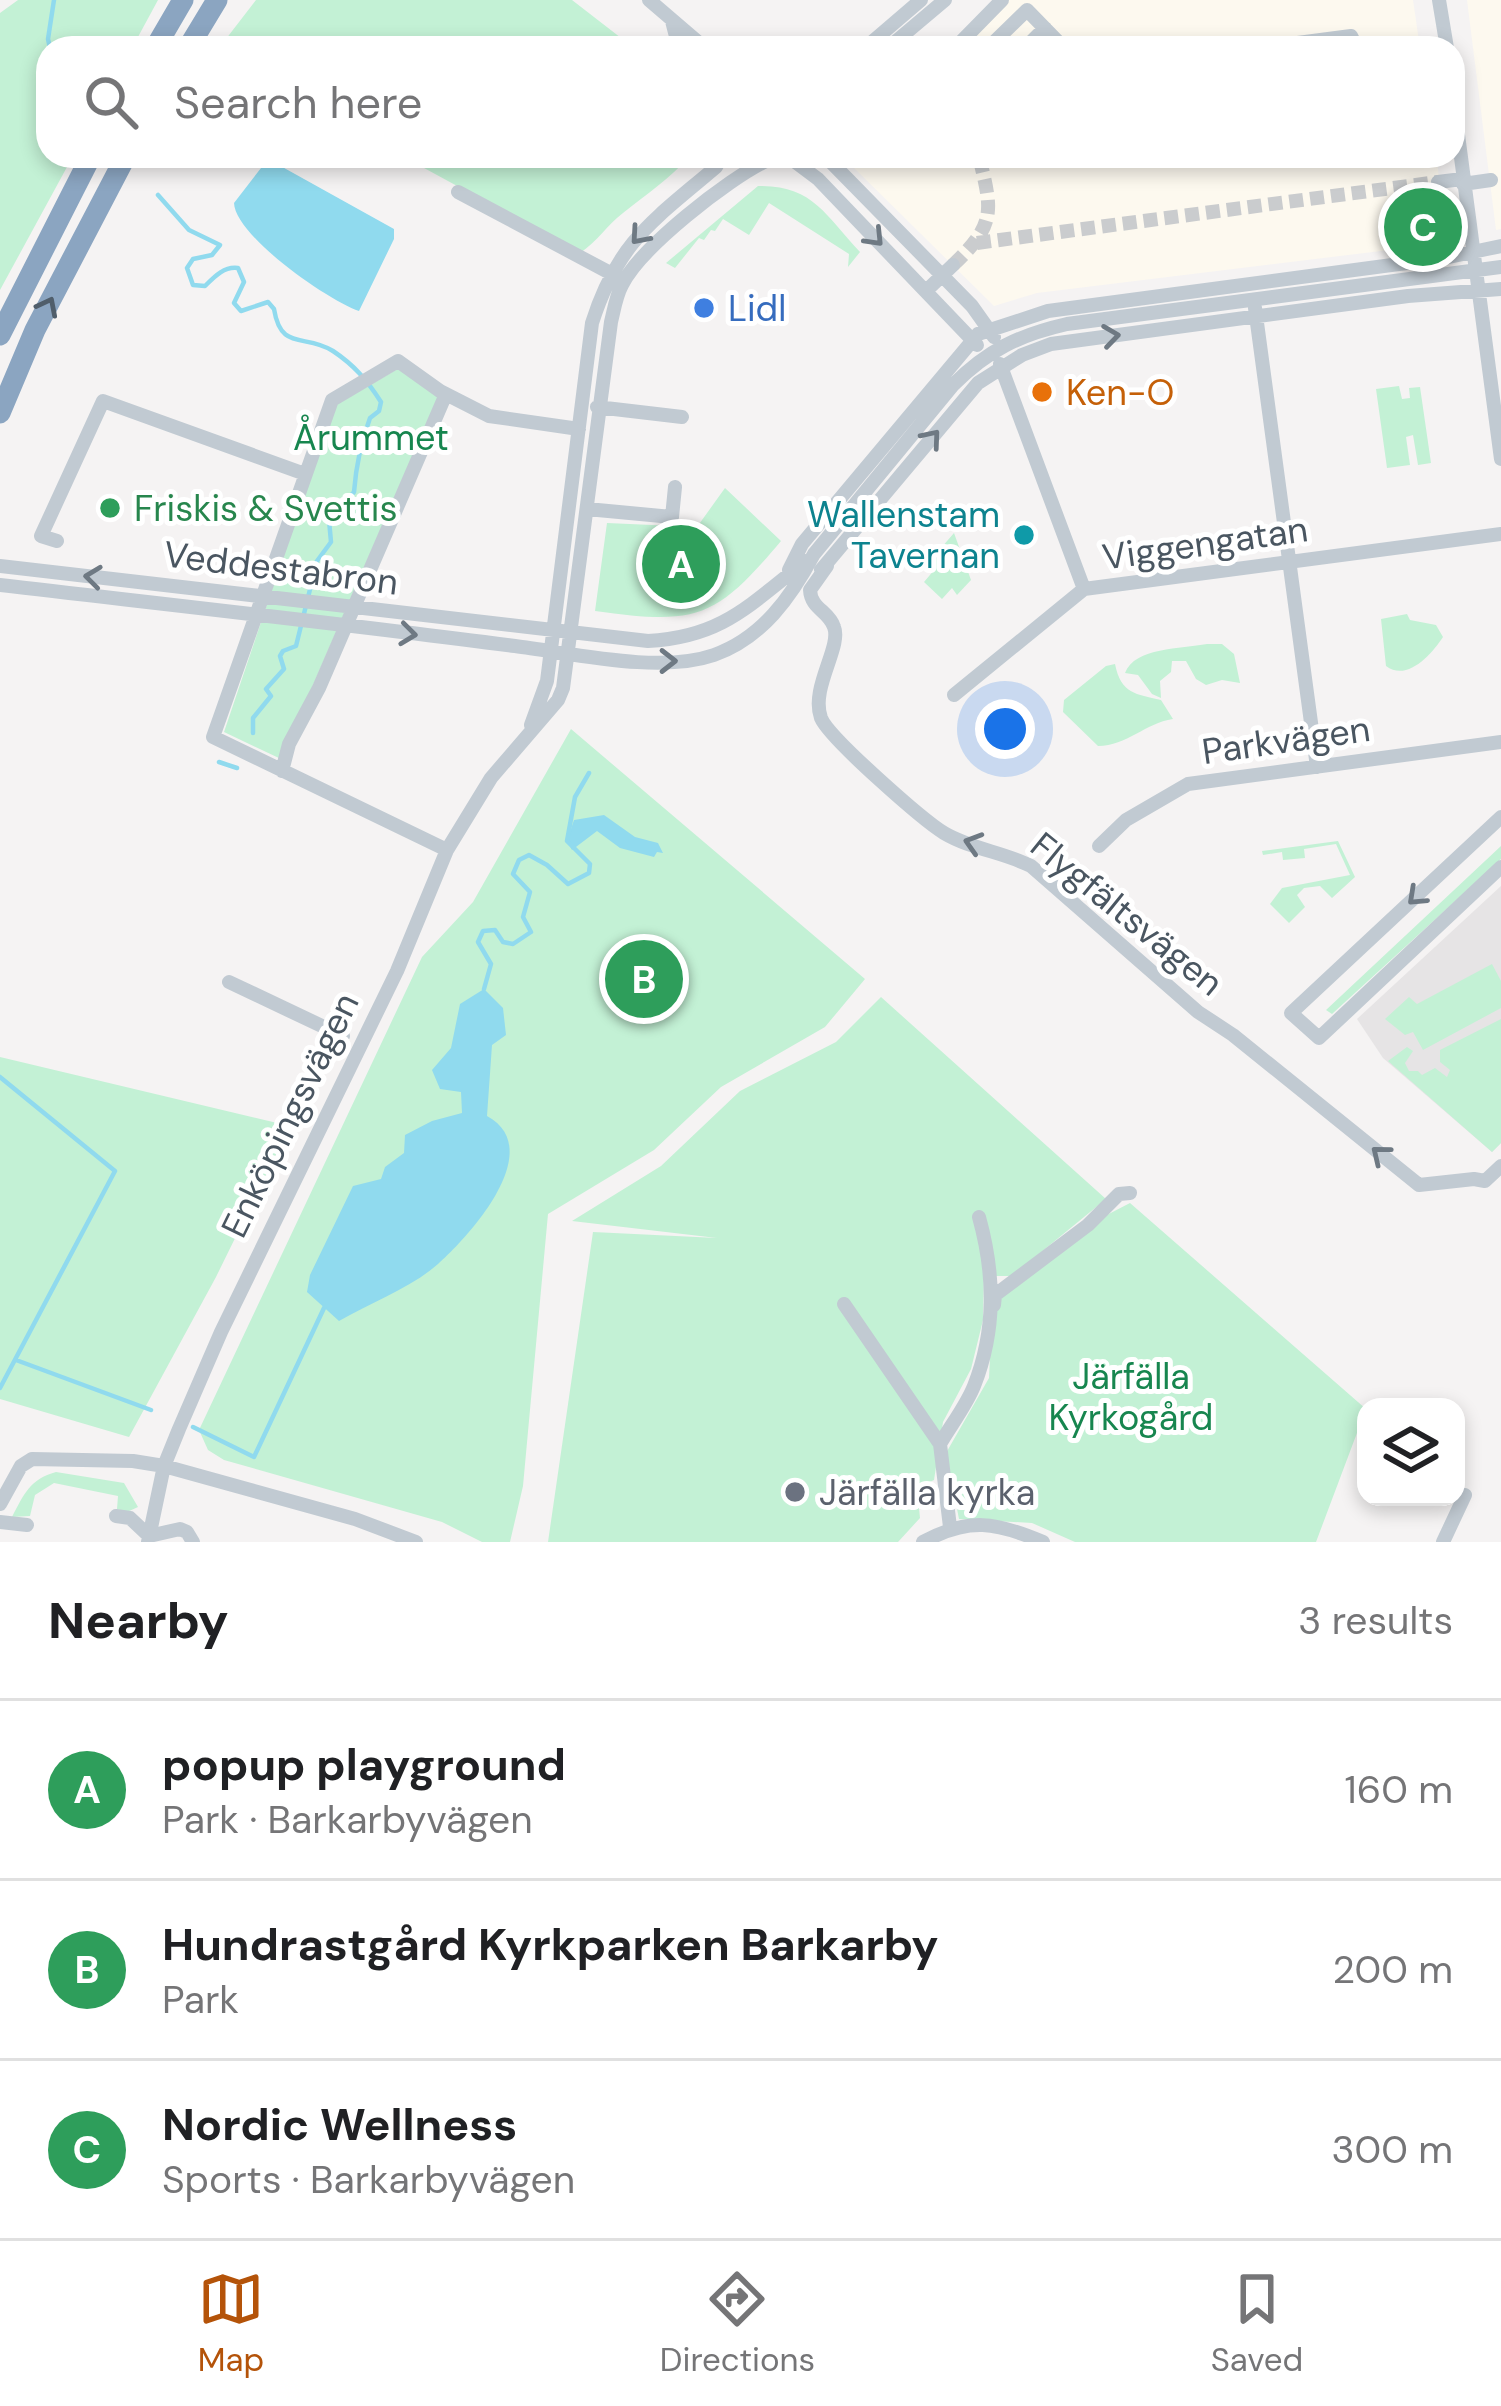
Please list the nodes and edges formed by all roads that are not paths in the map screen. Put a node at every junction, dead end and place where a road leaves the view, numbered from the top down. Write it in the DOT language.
graph roads {
  1 [pos="183,0"];
  2 [pos="220,0"];
  3 [pos="649,0"];
  4 [pos="921,0"];
  5 [pos="945,0"];
  6 [pos="1002,0"];
  7 [pos="1439,0"];
  8 [pos="1021,5"];
  9 [pos="672,21"];
  10 [pos="1045,28"];
  11 [pos="162,36"];
  12 [pos="195,36"];
  13 [pos="676,36"];
  14 [pos="690,36"];
  15 [pos="879,36"];
  16 [pos="902,36"];
  17 [pos="968,36"];
  18 [pos="997,36"];
  19 [pos="1037,36"];
  20 [pos="1053,36"];
  21 [pos="1445,36"];
  22 [pos="85,168"];
  23 [pos="120,168"];
  24 [pos="715,168"];
  25 [pos="747,168"];
  26 [pos="805,168"];
  27 [pos="838,168"];
  28 [pos="1461,168"];
  29 [pos="1491,180"];
  30 [pos="1463,181"];
  31 [pos="1438,182"];
  32 [pos="458,193"];
  33 [pos="1501,246"];
  34 [pos="1475,251"];
  35 [pos="1501,267"];
  36 [pos="948,270"];
  37 [pos="1478,270"];
  38 [pos="617,276"];
  39 [pos="1501,289"];
  40 [pos="926,291"];
  41 [pos="1480,291"];
  42 [pos="1253,292"];
  43 [pos="1257,316"];
  44 [pos="990,330"];
  45 [pos="0,334"];
  46 [pos="972,340"];
  47 [pos="992,350"];
  48 [pos="1000,368"];
  49 [pos="446,394"];
  50 [pos="582,405"];
  51 [pos="601,408"];
  52 [pos="0,413"];
  53 [pos="682,417"];
  54 [pos="579,429"];
  55 [pos="1499,433"];
  56 [pos="1501,459"];
  57 [pos="305,474"];
  58 [pos="675,487"];
  59 [pos="587,509"];
  60 [pos="1501,534"];
  61 [pos="57,542"];
  62 [pos="1288,562"];
  63 [pos="0,566"];
  64 [pos="827,566"];
  65 [pos="791,581"];
  66 [pos="0,585"];
  67 [pos="1084,589"];
  68 [pos="554,631"];
  69 [pos="572,633"];
  70 [pos="552,650"];
  71 [pos="569,652"];
  72 [pos="954,695"];
  73 [pos="527,734"];
  74 [pos="1501,742"];
  75 [pos="1317,766"];
  76 [pos="282,771"];
  77 [pos="1501,817"];
  78 [pos="1099,846"];
  79 [pos="446,850"];
  80 [pos="1501,867"];
  81 [pos="229,982"];
  82 [pos="343,1036"];
  83 [pos="1501,1166"];
  84 [pos="1130,1193"];
  85 [pos="979,1217"];
  86 [pos="844,1304"];
  87 [pos="992,1316"];
  88 [pos="940,1444"];
  89 [pos="164,1466"];
  90 [pos="0,1504"];
  91 [pos="1460,1506"];
  92 [pos="116,1516"];
  93 [pos="0,1522"];
  94 [pos="27,1525"];
  95 [pos="950,1527"];
  96 [pos="149,1539"];
  97 [pos="193,1542"];
  98 [pos="416,1542"];
  99 [pos="923,1542"];
  100 [pos="1043,1542"];
  101 [pos="1443,1542"];
  1 -- 11 [label="highway"];
  2 -- 12 [label="highway"];
  3 -- 9 [label="street"];
  4 -- 15 [label="street"];
  5 -- 16 [label="street"];
  6 -- 17 [label="street"];
  7 -- 21 [label="street"];
  8 -- 10 [label="street"];
  8 -- 18 [label="street"];
  9 -- 13 [label="street"];
  9 -- 14 [label="street"];
  10 -- 19 [label="street"];
  10 -- 20 [label="street"];
  22 -- 45 [label="highway"];
  52 -- 23 [label="highway, one-way"];
  24 -- 38 [label="street, Enköpingsvägen, one-way"];
  25 -- 38 [label="street, Enköpingsvägen"];
  26 -- 40 [label="street, one-way"];
  27 -- 36 [label="street"];
  28 -- 30 [label="street"];
  29 -- 30 [label="street"];
  30 -- 31 [label="street"];
  30 -- 34 [label="street"];
  32 -- 38 [label="street"];
  33 -- 34 [label="street"];
  34 -- 37 [label="street"];
  34 -- 42 [label="street"];
  35 -- 37 [label="street"];
  36 -- 40 [label="street"];
  36 -- 44 [label="street"];
  37 -- 41 [label="street"];
  37 -- 42 [label="street"];
  38 -- 50 [label="street, Enköpingsvägen"];
  38 -- 51 [label="street, Enköpingsvägen"];
  39 -- 41 [label="street"];
  40 -- 46 [label="street"];
  41 -- 43 [label="street"];
  41 -- 55 [label="street"];
  42 -- 43 [label="street"];
  42 -- 44 [label="street"];
  42 -- 47 [label="street"];
  48 -- 43 [label="street, one-way"];
  43 -- 62 [label="street"];
  44 -- 46 [label="street"];
  44 -- 47 [label="street"];
  46 -- 47 [label="street"];
  46 -- 65 [label="street"];
  47 -- 48 [label="street"];
  47 -- 65 [label="street"];
  64 -- 48 [label="street, one-way"];
  48 -- 67 [label="street"];
  49 -- 54 [label="street"];
  49 -- 57 [label="street"];
  49 -- 76 [label="street"];
  50 -- 51 [label="street"];
  50 -- 54 [label="street, Enköpingsvägen"];
  51 -- 53 [label="street"];
  51 -- 59 [label="street, Enköpingsvägen"];
  54 -- 68 [label="street, Enköpingsvägen"];
  55 -- 56 [label="street"];
  57 -- 61 [label="street"];
  57 -- 76 [label="street"];
  58 -- 59 [label="street"];
  59 -- 69 [label="street, Enköpingsvägen"];
  60 -- 62 [label="street, Viggengatan"];
  62 -- 67 [label="street, Viggengatan"];
  62 -- 75 [label="street"];
  68 -- 63 [label="street, Veddestabron, one-way"];
  64 -- 65 [label="street"];
  83 -- 64 [label="street, Flygfältsvägen, one-way"];
  65 -- 69 [label="street, Veddestabron"];
  71 -- 65 [label="street, Veddestabron, one-way"];
  66 -- 70 [label="street, Veddestabron, one-way"];
  67 -- 72 [label="street, Viggengatan"];
  68 -- 69 [label="street, Veddestabron"];
  68 -- 70 [label="street, Enköpingsvägen"];
  69 -- 71 [label="street, Enköpingsvägen"];
  70 -- 71 [label="street, Veddestabron"];
  70 -- 73 [label="street, Enköpingsvägen"];
  71 -- 73 [label="street, Enköpingsvägen"];
  73 -- 79 [label="street, Enköpingsvägen"];
  74 -- 75 [label="street, Parkvägen"];
  75 -- 78 [label="street, Parkvägen"];
  76 -- 79 [label="street"];
  77 -- 80 [label="street, one-way"];
  79 -- 89 [label="street, Enköpingsvägen"];
  81 -- 82 [label="street"];
  84 -- 87 [label="street"];
  85 -- 87 [label="street"];
  86 -- 88 [label="street"];
  87 -- 88 [label="street"];
  88 -- 95 [label="street"];
  89 -- 90 [label="street"];
  89 -- 96 [label="street, Enköpingsvägen"];
  89 -- 98 [label="street"];
  91 -- 101 [label="street"];
  92 -- 96 [label="street"];
  93 -- 94 [label="street"];
  95 -- 99 [label="street"];
  95 -- 100 [label="street"];
  96 -- 97 [label="street"];
}
